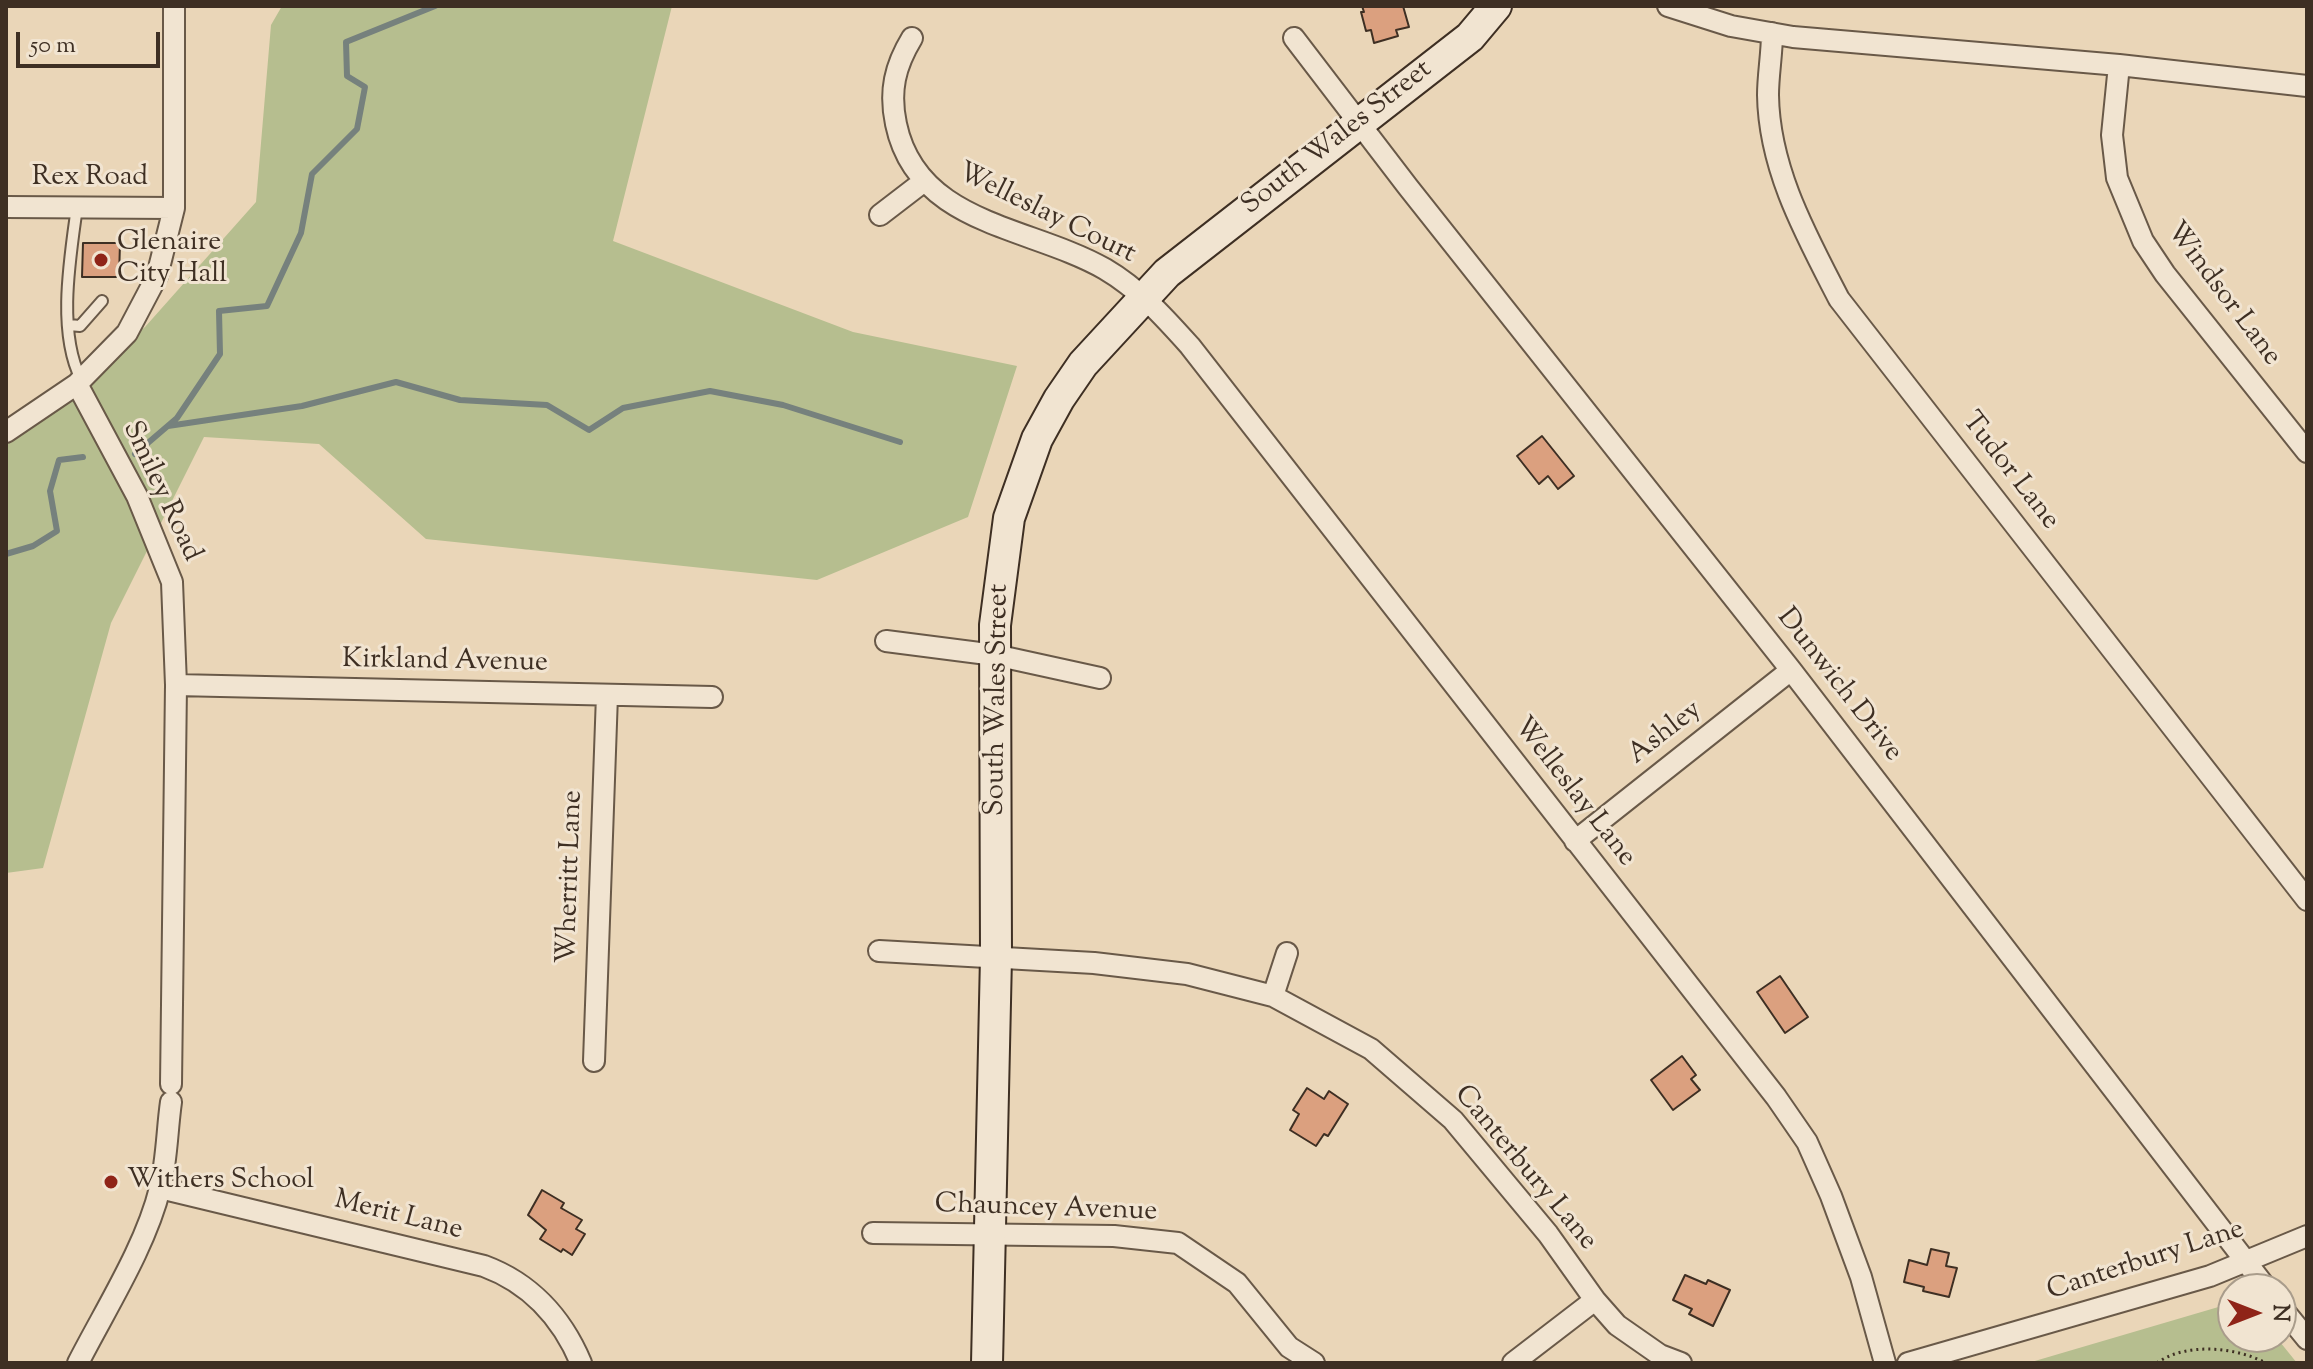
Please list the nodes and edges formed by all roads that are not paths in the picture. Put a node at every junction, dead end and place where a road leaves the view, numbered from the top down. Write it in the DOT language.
graph roads {
  1 [pos="174,6"];
  2 [pos="1496,6"];
  3 [pos="1668,6"];
  4 [pos="1772,33"];
  5 [pos="912,38"];
  6 [pos="1294,38"];
  7 [pos="2119,65"];
  8 [pos="2307,86"];
  9 [pos="1359,122"];
  10 [pos="923,182"];
  11 [pos="6,207"];
  12 [pos="77,207"];
  13 [pos="174,208"];
  14 [pos="880,215"];
  15 [pos="1146,298"];
  16 [pos="102,301"];
  17 [pos="69,325"];
  18 [pos="79,381"];
  19 [pos="6,432"];
  20 [pos="2307,452"];
  21 [pos="886,641"];
  22 [pos="995,655"];
  23 [pos="1791,670"];
  24 [pos="1100,678"];
  25 [pos="176,685"];
  26 [pos="607,695"];
  27 [pos="712,697"];
  28 [pos="1575,841"];
  29 [pos="2307,900"];
  30 [pos="879,951"];
  31 [pos="1287,953"];
  32 [pos="996,957"];
  33 [pos="1273,996"];
  34 [pos="594,1061"];
  35 [pos="160,1188"];
  36 [pos="873,1233"];
  37 [pos="990,1234"];
  38 [pos="2307,1236"];
  39 [pos="2246,1262"];
  40 [pos="2255,1273"];
  41 [pos="1595,1300"];
  42 [pos="78,1363"];
  43 [pos="581,1363"];
  44 [pos="987,1363"];
  45 [pos="1314,1363"];
  46 [pos="1513,1363"];
  47 [pos="1681,1363"];
  48 [pos="1885,1363"];
  49 [pos="1908,1363"];
  1 -- 13 [label="street"];
  2 -- 9 [label="street, South Wales Street"];
  3 -- 4 [label="street"];
  4 -- 7 [label="street"];
  4 -- 29 [label="street, Tudor Lane"];
  5 -- 10 [label="street, Welleslay Court"];
  6 -- 9 [label="street, Dunwich Drive"];
  7 -- 8 [label="street"];
  7 -- 20 [label="street, Windsor Lane"];
  9 -- 15 [label="street, South Wales Street"];
  9 -- 23 [label="street, Dunwich Drive"];
  10 -- 14 [label="street, Welleslay Court"];
  10 -- 15 [label="street, Welleslay Court"];
  11 -- 12 [label="street, Rex Road"];
  12 -- 13 [label="street, Rex Road"];
  12 -- 17 [label="lane"];
  13 -- 18 [label="street"];
  15 -- 22 [label="street, South Wales Street"];
  15 -- 28 [label="street, Welleslay Lane"];
  16 -- 17 [label="lane"];
  17 -- 18 [label="lane"];
  18 -- 19 [label="street"];
  18 -- 25 [label="street, Smiley Road"];
  21 -- 22 [label="street"];
  22 -- 24 [label="street"];
  22 -- 32 [label="street, South Wales Street"];
  23 -- 28 [label="street, Ashley"];
  23 -- 39 [label="street, Dunwich Drive"];
  25 -- 26 [label="street, Kirkland Avenue"];
  25 -- 35 [label="street, Smiley Road"];
  26 -- 27 [label="street, Kirkland Avenue"];
  26 -- 34 [label="street, Wherritt Lane"];
  28 -- 48 [label="street, Welleslay Lane"];
  30 -- 32 [label="street, Canterbury Lane"];
  31 -- 33 [label="street"];
  32 -- 33 [label="street, Canterbury Lane"];
  32 -- 37 [label="street, South Wales Street"];
  33 -- 41 [label="street, Canterbury Lane"];
  35 -- 42 [label="street, Smiley Road"];
  35 -- 43 [label="street, Merit Lane"];
  36 -- 37 [label="street, Chauncey Avenue"];
  37 -- 44 [label="street, South Wales Street"];
  37 -- 45 [label="street, Chauncey Avenue"];
  38 -- 39 [label="street, Canterbury Lane"];
  39 -- 40 [label="street, Dunwich Drive"];
  39 -- 49 [label="street, Canterbury Lane"];
  41 -- 46 [label="street"];
  41 -- 47 [label="street, Canterbury Lane"];
}
